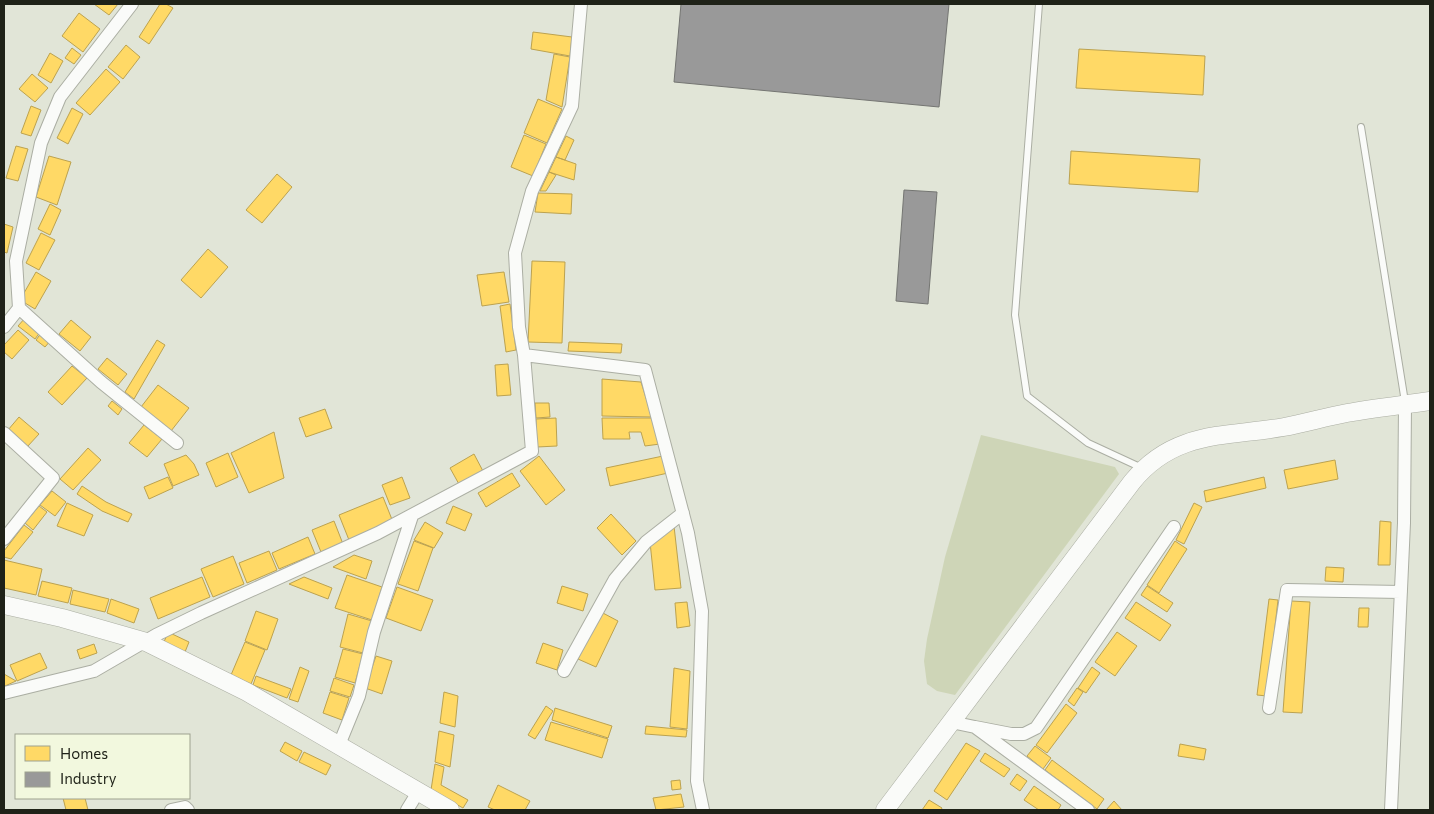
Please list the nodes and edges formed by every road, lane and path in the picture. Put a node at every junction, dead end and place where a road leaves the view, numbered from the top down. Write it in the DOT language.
graph roads {
  1 [pos="132,4"];
  2 [pos="581,4"];
  3 [pos="1039,4"];
  4 [pos="1361,127"];
  5 [pos="19,308"];
  6 [pos="4,327"];
  7 [pos="524,355"];
  8 [pos="1430,401"];
  9 [pos="1405,405"];
  10 [pos="4,433"];
  11 [pos="176,443"];
  12 [pos="1143,469"];
  13 [pos="683,513"];
  14 [pos="412,516"];
  15 [pos="1174,527"];
  16 [pos="4,539"];
  17 [pos="1401,592"];
  18 [pos="4,605"];
  19 [pos="146,642"];
  20 [pos="564,671"];
  21 [pos="4,693"];
  22 [pos="1269,708"];
  23 [pos="951,722"];
  24 [pos="975,728"];
  25 [pos="339,745"];
  26 [pos="418,792"];
  27 [pos="171,810"];
  28 [pos="188,810"];
  29 [pos="407,810"];
  30 [pos="450,810"];
  31 [pos="703,810"];
  32 [pos="885,810"];
  33 [pos="1088,810"];
  34 [pos="1392,810"];
  1 -- 5 [label="street"];
  2 -- 7 [label="street"];
  3 -- 12 [label="lane"];
  4 -- 9 [label="lane"];
  5 -- 6 [label="street"];
  5 -- 11 [label="street"];
  7 -- 13 [label="street"];
  7 -- 14 [label="street"];
  8 -- 9 [label="main road"];
  9 -- 12 [label="main road"];
  9 -- 17 [label="street"];
  10 -- 16 [label="street"];
  12 -- 23 [label="main road"];
  13 -- 20 [label="street"];
  13 -- 31 [label="street"];
  14 -- 19 [label="street"];
  14 -- 25 [label="street"];
  15 -- 24 [label="street"];
  17 -- 22 [label="street"];
  17 -- 34 [label="street"];
  18 -- 19 [label="main road"];
  19 -- 21 [label="street"];
  19 -- 25 [label="main road"];
  23 -- 24 [label="street"];
  23 -- 32 [label="main road"];
  24 -- 33 [label="street"];
  25 -- 26 [label="main road"];
  26 -- 29 [label="street"];
  26 -- 30 [label="main road"];
  27 -- 28 [label="street"];
}
